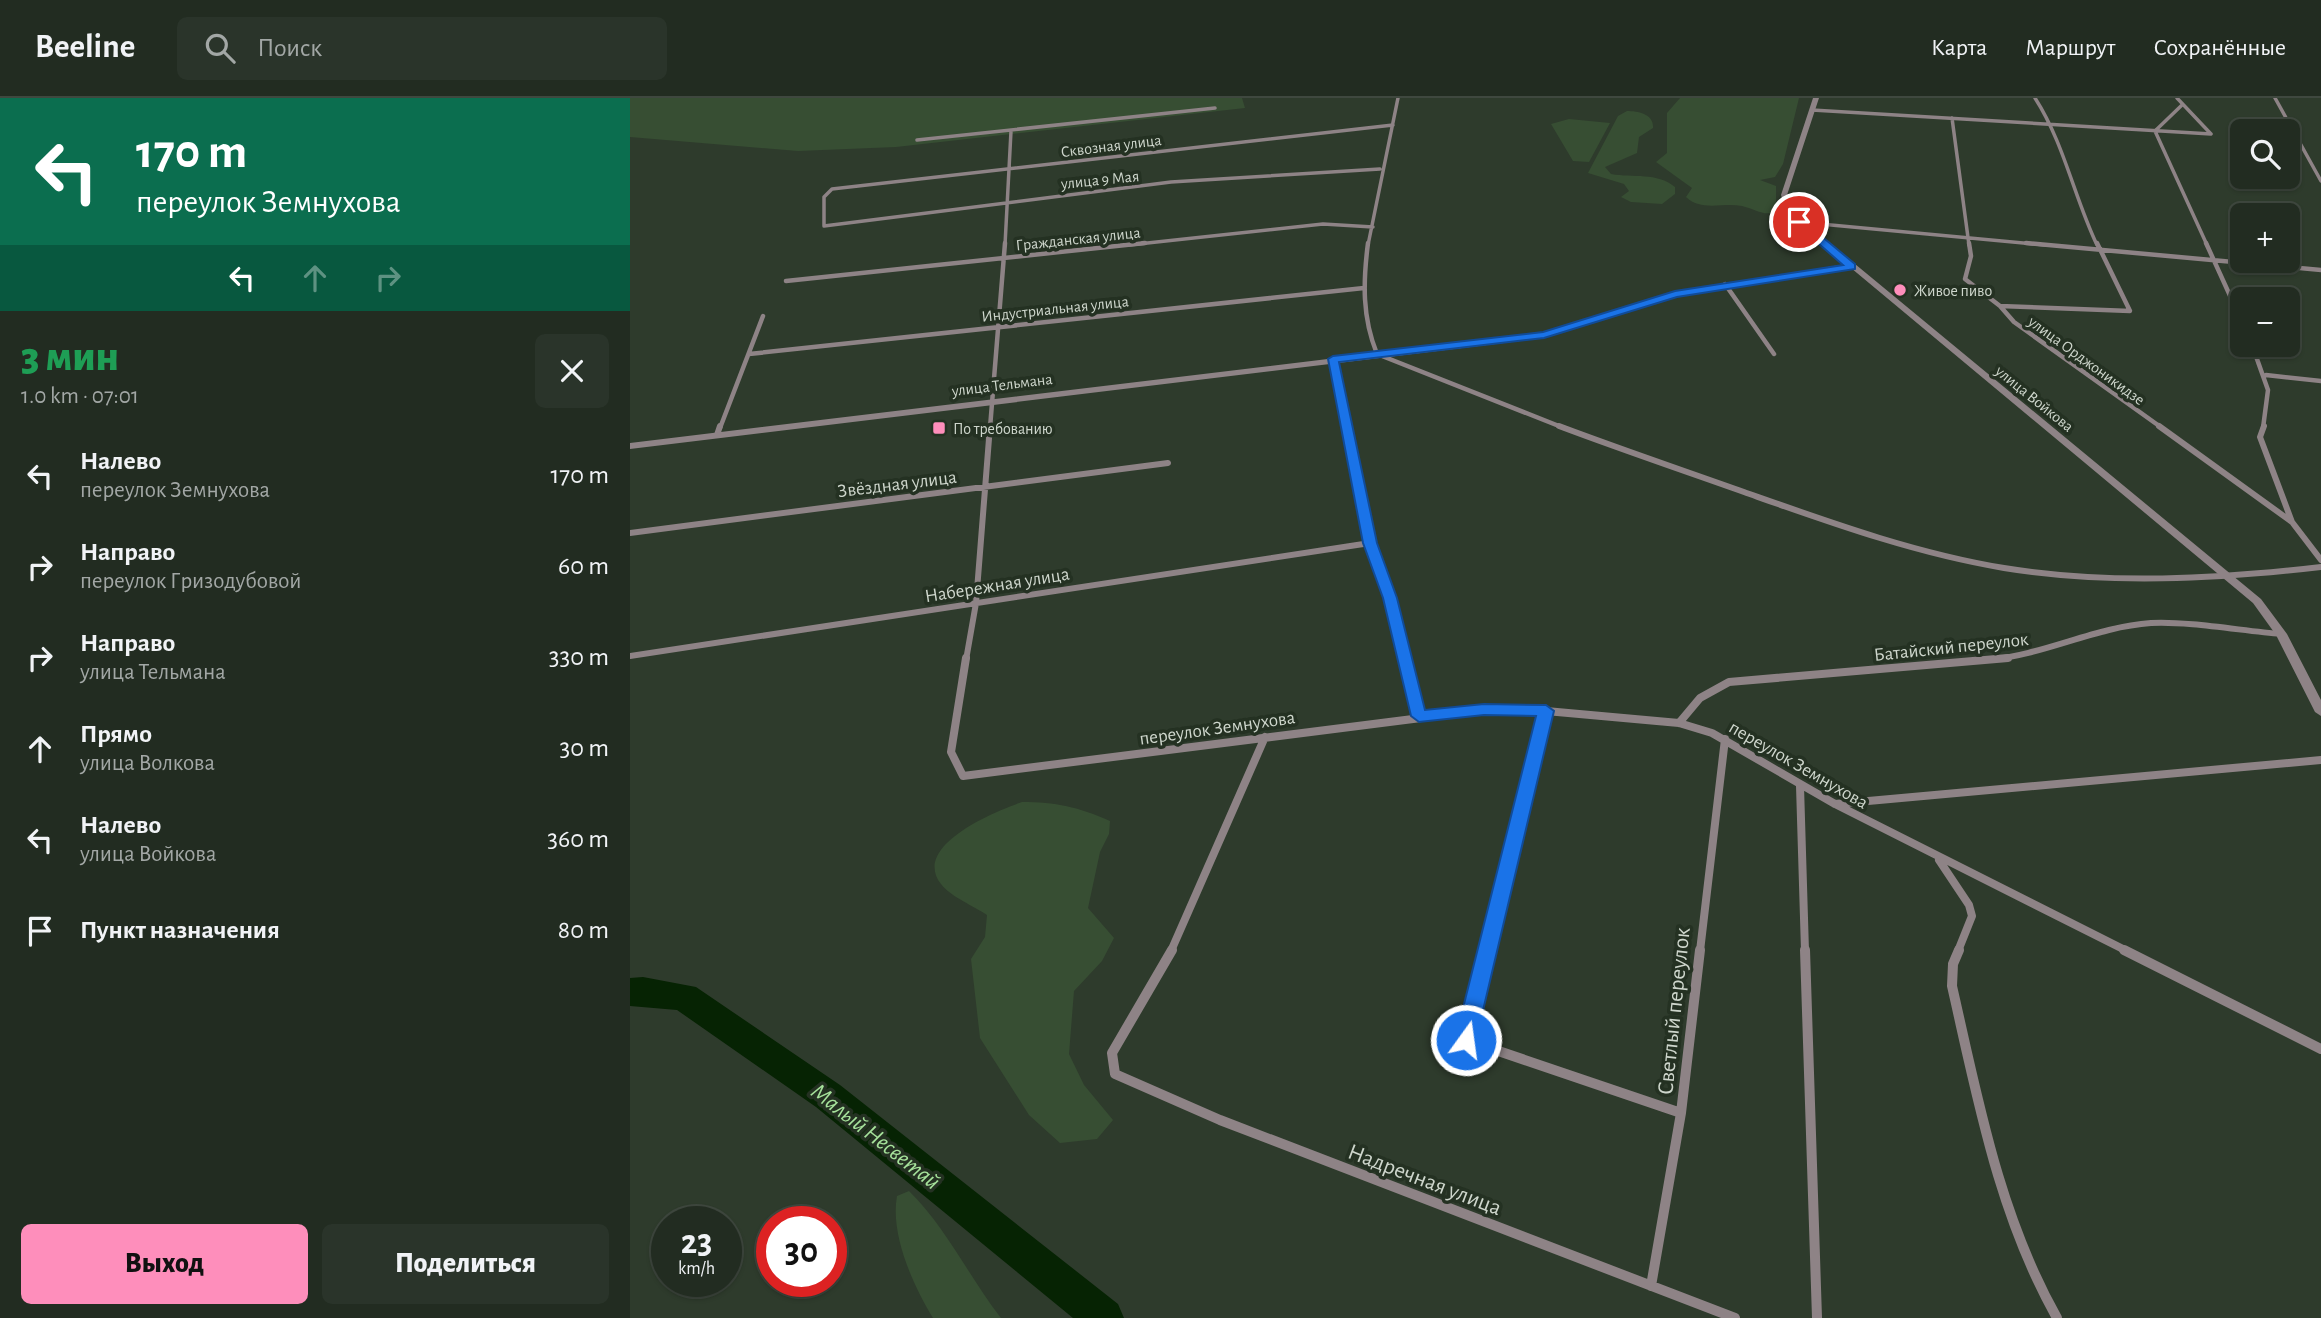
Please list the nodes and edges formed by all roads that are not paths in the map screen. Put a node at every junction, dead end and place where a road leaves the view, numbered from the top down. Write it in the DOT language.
graph roads {
  1 [pos="1398,98"];
  2 [pos="1815,98"];
  3 [pos="2035,98"];
  4 [pos="2177,98"];
  5 [pos="2275,98"];
  6 [pos="2182,105"];
  7 [pos="1215,108"];
  8 [pos="1812,110"];
  9 [pos="1952,118"];
  10 [pos="2052,124"];
  11 [pos="1393,125"];
  12 [pos="1011,131"];
  13 [pos="2155,131"];
  14 [pos="917,140"];
  15 [pos="1011,169"];
  16 [pos="1380,169"];
  17 [pos="2321,181"];
  18 [pos="1009,202"];
  19 [pos="1799,222"];
  20 [pos="824,226"];
  21 [pos="1373,227"];
  22 [pos="1966,236"];
  23 [pos="2098,247"];
  24 [pos="1004,259"];
  25 [pos="2213,259"];
  26 [pos="1851,267"];
  27 [pos="2321,270"];
  28 [pos="786,281"];
  29 [pos="1725,284"];
  30 [pos="1364,288"];
  31 [pos="2230,296"];
  32 [pos="2000,306"];
  33 [pos="763,316"];
  34 [pos="999,327"];
  35 [pos="749,354"];
  36 [pos="1377,354"];
  37 [pos="1773,354"];
  38 [pos="2258,357"];
  39 [pos="1333,359"];
  40 [pos="2266,375"];
  41 [pos="2321,381"];
  42 [pos="992,401"];
  43 [pos="717,435"];
  44 [pos="630,446"];
  45 [pos="1168,463"];
  46 [pos="985,487"];
  47 [pos="2292,522"];
  48 [pos="630,533"];
  49 [pos="1370,543"];
  50 [pos="2321,560"];
  51 [pos="2321,567"];
  52 [pos="2231,578"];
  53 [pos="976,603"];
  54 [pos="2281,634"];
  55 [pos="630,656"];
  56 [pos="1546,711"];
  57 [pos="2321,712"];
  58 [pos="1419,716"];
  59 [pos="1679,723"];
  60 [pos="1265,737"];
  61 [pos="1726,739"];
  62 [pos="2321,760"];
  63 [pos="1800,786"];
  64 [pos="1835,804"];
  65 [pos="1937,857"];
  66 [pos="2321,1049"];
  67 [pos="1681,1113"];
  68 [pos="1651,1286"];
  69 [pos="1735,1318"];
  70 [pos="1816,1318"];
  71 [pos="2057,1318"];
  1 -- 11 [label="street"];
  2 -- 8 [label="street, улица Войкова"];
  3 -- 10 [label="street"];
  4 -- 6 [label="street"];
  5 -- 17 [label="street"];
  6 -- 13 [label="street"];
  6 -- 13 [label="street"];
  7 -- 12 [label="street"];
  8 -- 9 [label="street"];
  8 -- 19 [label="street, улица Войкова"];
  9 -- 10 [label="street"];
  9 -- 22 [label="street, улица Орджоникидзе"];
  10 -- 13 [label="street"];
  10 -- 23 [label="street"];
  11 -- 15 [label="street, Сквозная улица"];
  11 -- 16 [label="street"];
  12 -- 14 [label="street"];
  12 -- 15 [label="street"];
  13 -- 25 [label="street"];
  15 -- 18 [label="street"];
  15 -- 20 [label="street, Сквозная улица"];
  16 -- 18 [label="street, улица 9 Мая"];
  16 -- 21 [label="street"];
  18 -- 20 [label="street, улица 9 Мая"];
  18 -- 24 [label="street"];
  19 -- 22 [label="street"];
  19 -- 26 [label="street, улица Войкова"];
  21 -- 24 [label="street, Гражданская улица"];
  21 -- 30 [label="street"];
  22 -- 23 [label="street"];
  22 -- 32 [label="street, улица Орджоникидзе"];
  23 -- 25 [label="street"];
  23 -- 32 [label="street"];
  24 -- 28 [label="street, Гражданская улица"];
  24 -- 34 [label="street"];
  25 -- 27 [label="street"];
  25 -- 31 [label="street"];
  26 -- 29 [label="street"];
  26 -- 52 [label="street, улица Войкова"];
  29 -- 36 [label="street"];
  29 -- 37 [label="street"];
  30 -- 34 [label="street, Индустриальная улица"];
  30 -- 36 [label="street"];
  32 -- 47 [label="street, улица Орджоникидзе"];
  33 -- 35 [label="street"];
  34 -- 35 [label="street, Индустриальная улица"];
  34 -- 42 [label="street"];
  35 -- 43 [label="street"];
  36 -- 39 [label="street, улица Тельмана"];
  36 -- 52 [label="street"];
  38 -- 40 [label="street"];
  39 -- 42 [label="street, улица Тельмана"];
  39 -- 49 [label="street"];
  40 -- 41 [label="street"];
  40 -- 47 [label="street"];
  42 -- 43 [label="street, улица Тельмана"];
  42 -- 46 [label="street"];
  43 -- 44 [label="street, улица Тельмана"];
  45 -- 46 [label="street, Звёздная улица"];
  46 -- 48 [label="street, Звёздная улица"];
  46 -- 53 [label="street"];
  47 -- 50 [label="street, улица Орджоникидзе"];
  49 -- 53 [label="street, Набережная улица"];
  49 -- 58 [label="street"];
  51 -- 52 [label="street"];
  52 -- 54 [label="street, улица Войкова"];
  53 -- 55 [label="street, Набережная улица"];
  53 -- 60 [label="street, переулок Земнухова"];
  54 -- 57 [label="street, улица Войкова"];
  54 -- 59 [label="street, Батайский переулок"];
  56 -- 58 [label="street, переулок Земнухова"];
  56 -- 59 [label="street, переулок Земнухова"];
  56 -- 67 [label="street"];
  58 -- 60 [label="street, переулок Земнухова"];
  59 -- 61 [label="street, переулок Земнухова"];
  60 -- 68 [label="street, Надречная улица"];
  61 -- 63 [label="street, переулок Земнухова"];
  61 -- 67 [label="street, Светлый переулок"];
  62 -- 64 [label="street"];
  63 -- 64 [label="street, переулок Земнухова"];
  63 -- 70 [label="street"];
  64 -- 65 [label="street, переулок Земнухова"];
  65 -- 66 [label="street, переулок Земнухова"];
  65 -- 71 [label="street"];
  67 -- 68 [label="street, Светлый переулок"];
  68 -- 69 [label="street, Надречная улица"];
}
